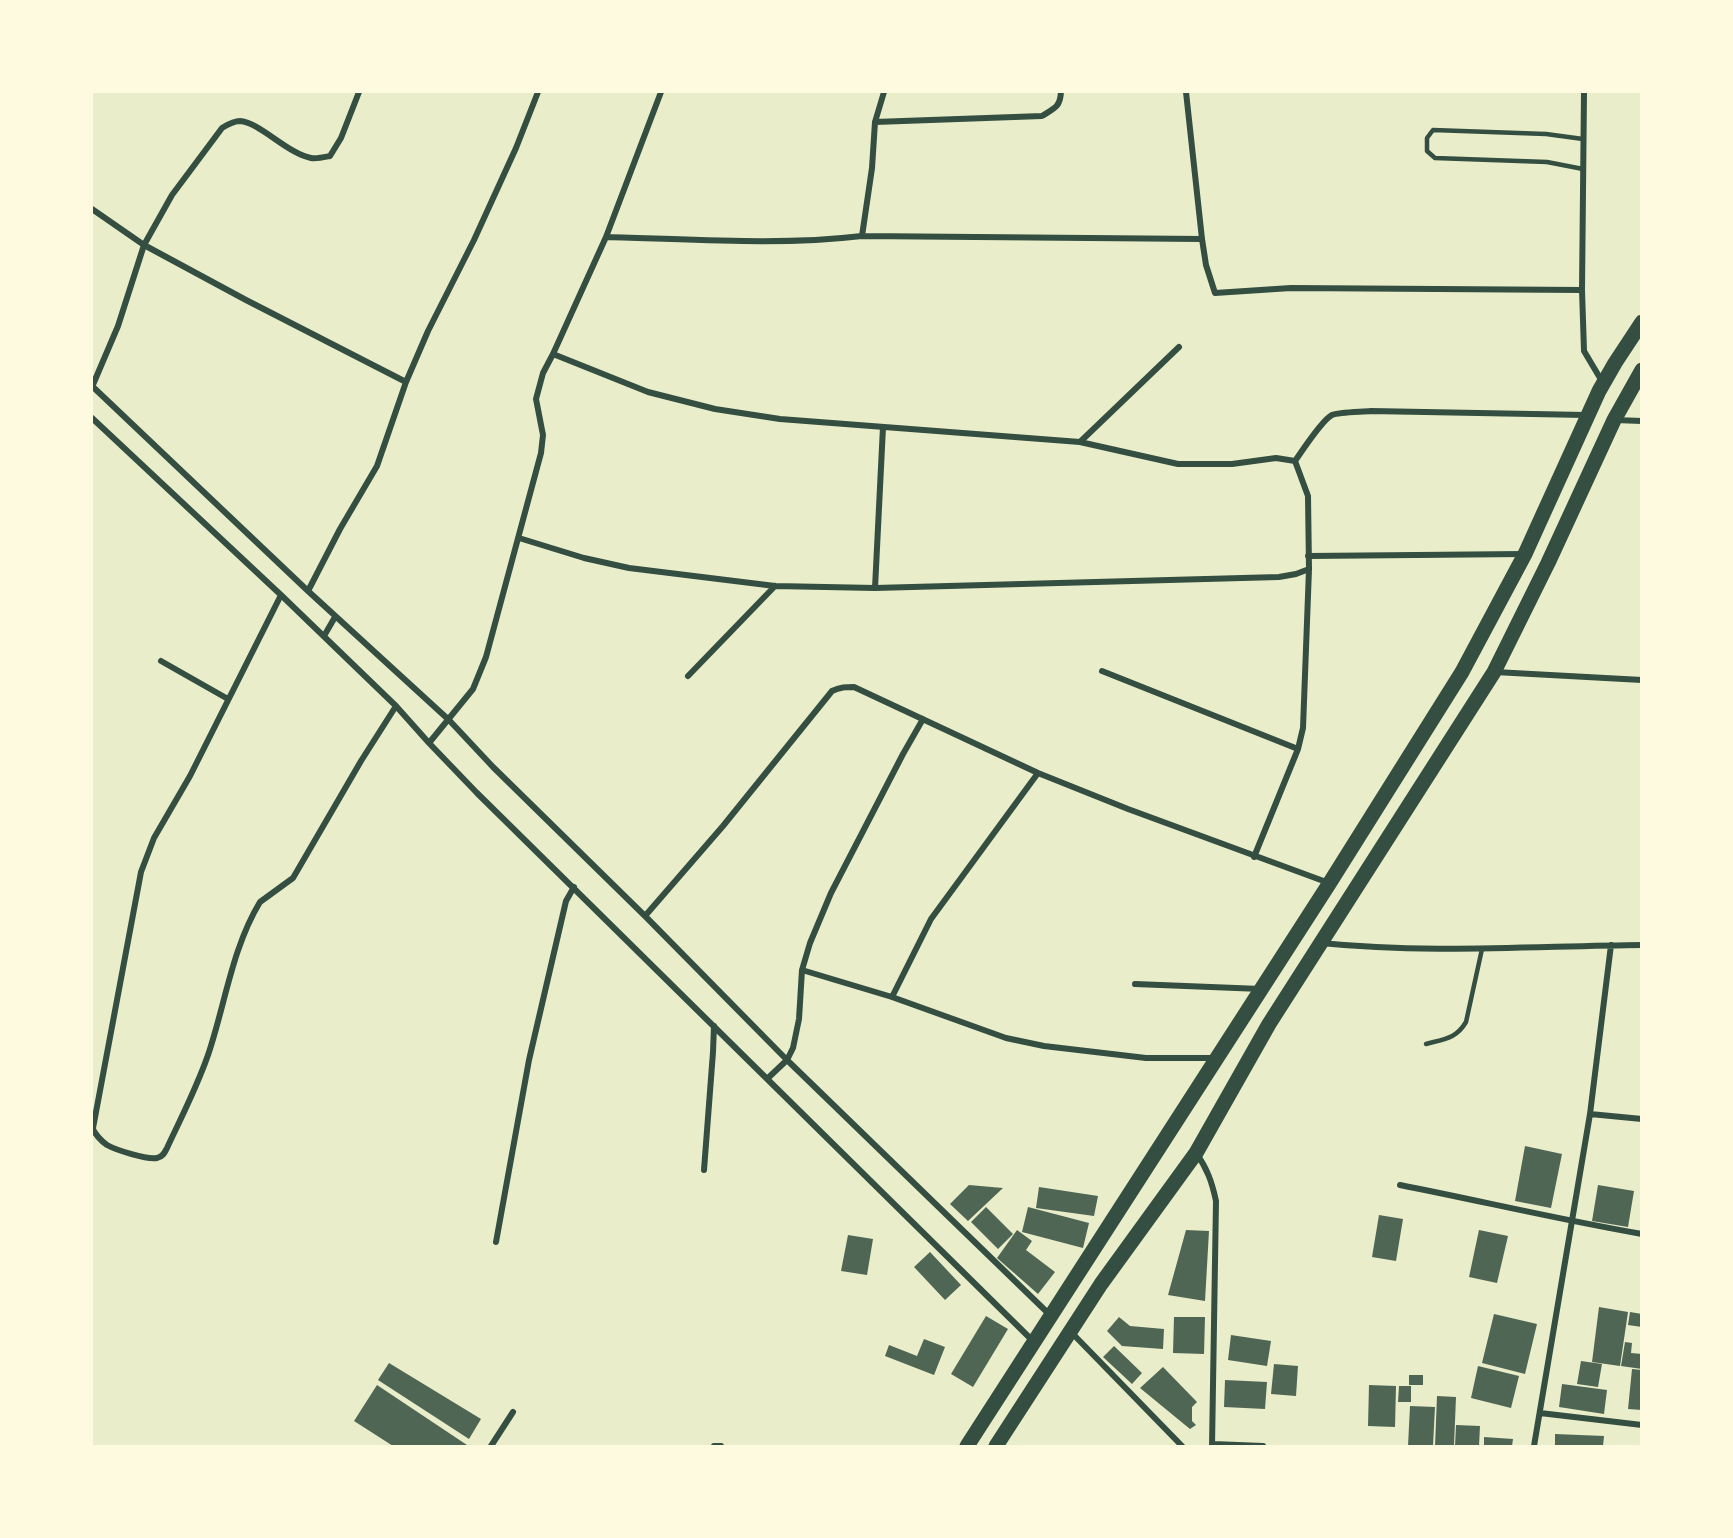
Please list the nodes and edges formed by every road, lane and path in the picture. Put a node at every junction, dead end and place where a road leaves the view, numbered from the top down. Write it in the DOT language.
graph roads {
  1 [pos="359,92"];
  2 [pos="538,92"];
  3 [pos="661,92"];
  4 [pos="884,92"];
  5 [pos="1061,92"];
  6 [pos="1186,92"];
  7 [pos="1584,92"];
  8 [pos="875,122"];
  9 [pos="1582,139"];
  10 [pos="1583,169"];
  11 [pos="92,209"];
  12 [pos="862,236"];
  13 [pos="606,237"];
  14 [pos="1202,239"];
  15 [pos="144,245"];
  16 [pos="1582,290"];
  17 [pos="1641,322"];
  18 [pos="1179,347"];
  19 [pos="553,354"];
  20 [pos="1641,370"];
  21 [pos="406,382"];
  22 [pos="1603,384"];
  23 [pos="92,387"];
  24 [pos="1587,415"];
  25 [pos="92,418"];
  26 [pos="1614,420"];
  27 [pos="1641,421"];
  28 [pos="883,427"];
  29 [pos="1080,442"];
  30 [pos="1295,461"];
  31 [pos="519,538"];
  32 [pos="1525,554"];
  33 [pos="1308,556"];
  34 [pos="1309,569"];
  35 [pos="775,586"];
  36 [pos="875,588"];
  37 [pos="308,591"];
  38 [pos="281,595"];
  39 [pos="335,618"];
  40 [pos="324,634"];
  41 [pos="161,661"];
  42 [pos="1102,671"];
  43 [pos="1494,672"];
  44 [pos="688,676"];
  45 [pos="1641,680"];
  46 [pos="228,699"];
  47 [pos="396,706"];
  48 [pos="923,719"];
  49 [pos="447,722"];
  50 [pos="430,741"];
  51 [pos="1298,749"];
  52 [pos="1038,772"];
  53 [pos="1254,857"];
  54 [pos="1329,884"];
  55 [pos="574,887"];
  56 [pos="645,916"];
  57 [pos="1611,945"];
  58 [pos="1641,945"];
  59 [pos="1317,949"];
  60 [pos="1482,949"];
  61 [pos="802,970"];
  62 [pos="1135,984"];
  63 [pos="1261,989"];
  64 [pos="892,997"];
  65 [pos="1269,1024"];
  66 [pos="714,1026"];
  67 [pos="1426,1044"];
  68 [pos="1220,1053"];
  69 [pos="785,1062"];
  70 [pos="768,1078"];
  71 [pos="1590,1114"];
  72 [pos="1641,1119"];
  73 [pos="92,1127"];
  74 [pos="1196,1153"];
  75 [pos="704,1170"];
  76 [pos="1400,1185"];
  77 [pos="1573,1222"];
  78 [pos="1641,1234"];
  79 [pos="496,1242"];
  80 [pos="1049,1318"];
  81 [pos="1069,1334"];
  82 [pos="1036,1339"];
  83 [pos="513,1412"];
  84 [pos="1540,1413"];
  85 [pos="1641,1425"];
  86 [pos="1213,1445"];
  87 [pos="490,1446"];
  88 [pos="714,1446"];
  89 [pos="721,1446"];
  90 [pos="967,1446"];
  91 [pos="996,1446"];
  92 [pos="1182,1446"];
  93 [pos="1263,1446"];
  94 [pos="1534,1446"];
  1 -- 15 [label="street"];
  2 -- 21 [label="street"];
  3 -- 13 [label="street"];
  4 -- 8 [label="street"];
  5 -- 8 [label="street"];
  6 -- 14 [label="street"];
  7 -- 9 [label="street"];
  8 -- 12 [label="street"];
  9 -- 10 [label="street"];
  9 -- 10 [label="lane"];
  10 -- 16 [label="street"];
  11 -- 15 [label="street"];
  12 -- 13 [label="street"];
  12 -- 14 [label="street"];
  13 -- 19 [label="street"];
  14 -- 16 [label="street"];
  15 -- 21 [label="street"];
  15 -- 23 [label="street"];
  16 -- 22 [label="street"];
  17 -- 22 [label="main road"];
  18 -- 29 [label="street"];
  19 -- 28 [label="street"];
  19 -- 31 [label="street"];
  20 -- 26 [label="main road"];
  21 -- 37 [label="street"];
  22 -- 24 [label="main road"];
  23 -- 37 [label="street"];
  24 -- 30 [label="street"];
  24 -- 32 [label="main road"];
  25 -- 38 [label="street"];
  26 -- 27 [label="street"];
  26 -- 43 [label="main road"];
  28 -- 29 [label="street"];
  28 -- 36 [label="street"];
  29 -- 30 [label="street"];
  30 -- 33 [label="street"];
  31 -- 35 [label="street"];
  31 -- 49 [label="street"];
  32 -- 33 [label="street"];
  32 -- 54 [label="main road"];
  33 -- 34 [label="street"];
  34 -- 36 [label="street"];
  34 -- 51 [label="street"];
  35 -- 36 [label="street"];
  35 -- 44 [label="street"];
  37 -- 39 [label="street"];
  38 -- 40 [label="street"];
  38 -- 46 [label="street"];
  39 -- 40 [label="street"];
  39 -- 49 [label="street"];
  40 -- 47 [label="street"];
  41 -- 46 [label="street"];
  42 -- 51 [label="street"];
  43 -- 45 [label="street"];
  43 -- 59 [label="main road"];
  46 -- 73 [label="street"];
  47 -- 50 [label="street"];
  47 -- 73 [label="street"];
  48 -- 52 [label="street"];
  48 -- 56 [label="street"];
  48 -- 61 [label="street"];
  49 -- 50 [label="street"];
  49 -- 56 [label="street"];
  50 -- 55 [label="street"];
  51 -- 53 [label="street"];
  52 -- 53 [label="street"];
  52 -- 64 [label="street"];
  53 -- 54 [label="street"];
  54 -- 63 [label="main road"];
  55 -- 66 [label="street"];
  55 -- 79 [label="street"];
  56 -- 69 [label="street"];
  57 -- 58 [label="street"];
  57 -- 60 [label="street"];
  57 -- 71 [label="street"];
  59 -- 60 [label="street"];
  59 -- 63 [label="main road"];
  59 -- 65 [label="main road"];
  60 -- 67 [label="lane"];
  61 -- 64 [label="street"];
  61 -- 69 [label="street"];
  62 -- 63 [label="street"];
  63 -- 68 [label="main road"];
  64 -- 68 [label="street"];
  65 -- 68 [label="main road"];
  65 -- 74 [label="main road"];
  66 -- 70 [label="street"];
  66 -- 75 [label="street"];
  68 -- 80 [label="main road"];
  69 -- 70 [label="street"];
  69 -- 80 [label="street"];
  70 -- 82 [label="street"];
  71 -- 72 [label="street"];
  71 -- 77 [label="street"];
  74 -- 81 [label="main road"];
  74 -- 86 [label="street"];
  76 -- 77 [label="street"];
  77 -- 78 [label="street"];
  77 -- 84 [label="street"];
  80 -- 82 [label="main road"];
  81 -- 91 [label="main road"];
  81 -- 92 [label="street"];
  82 -- 90 [label="main road"];
  83 -- 87 [label="street"];
  84 -- 85 [label="street"];
  84 -- 94 [label="street"];
  86 -- 93 [label="street"];
  88 -- 89 [label="street"];
}
